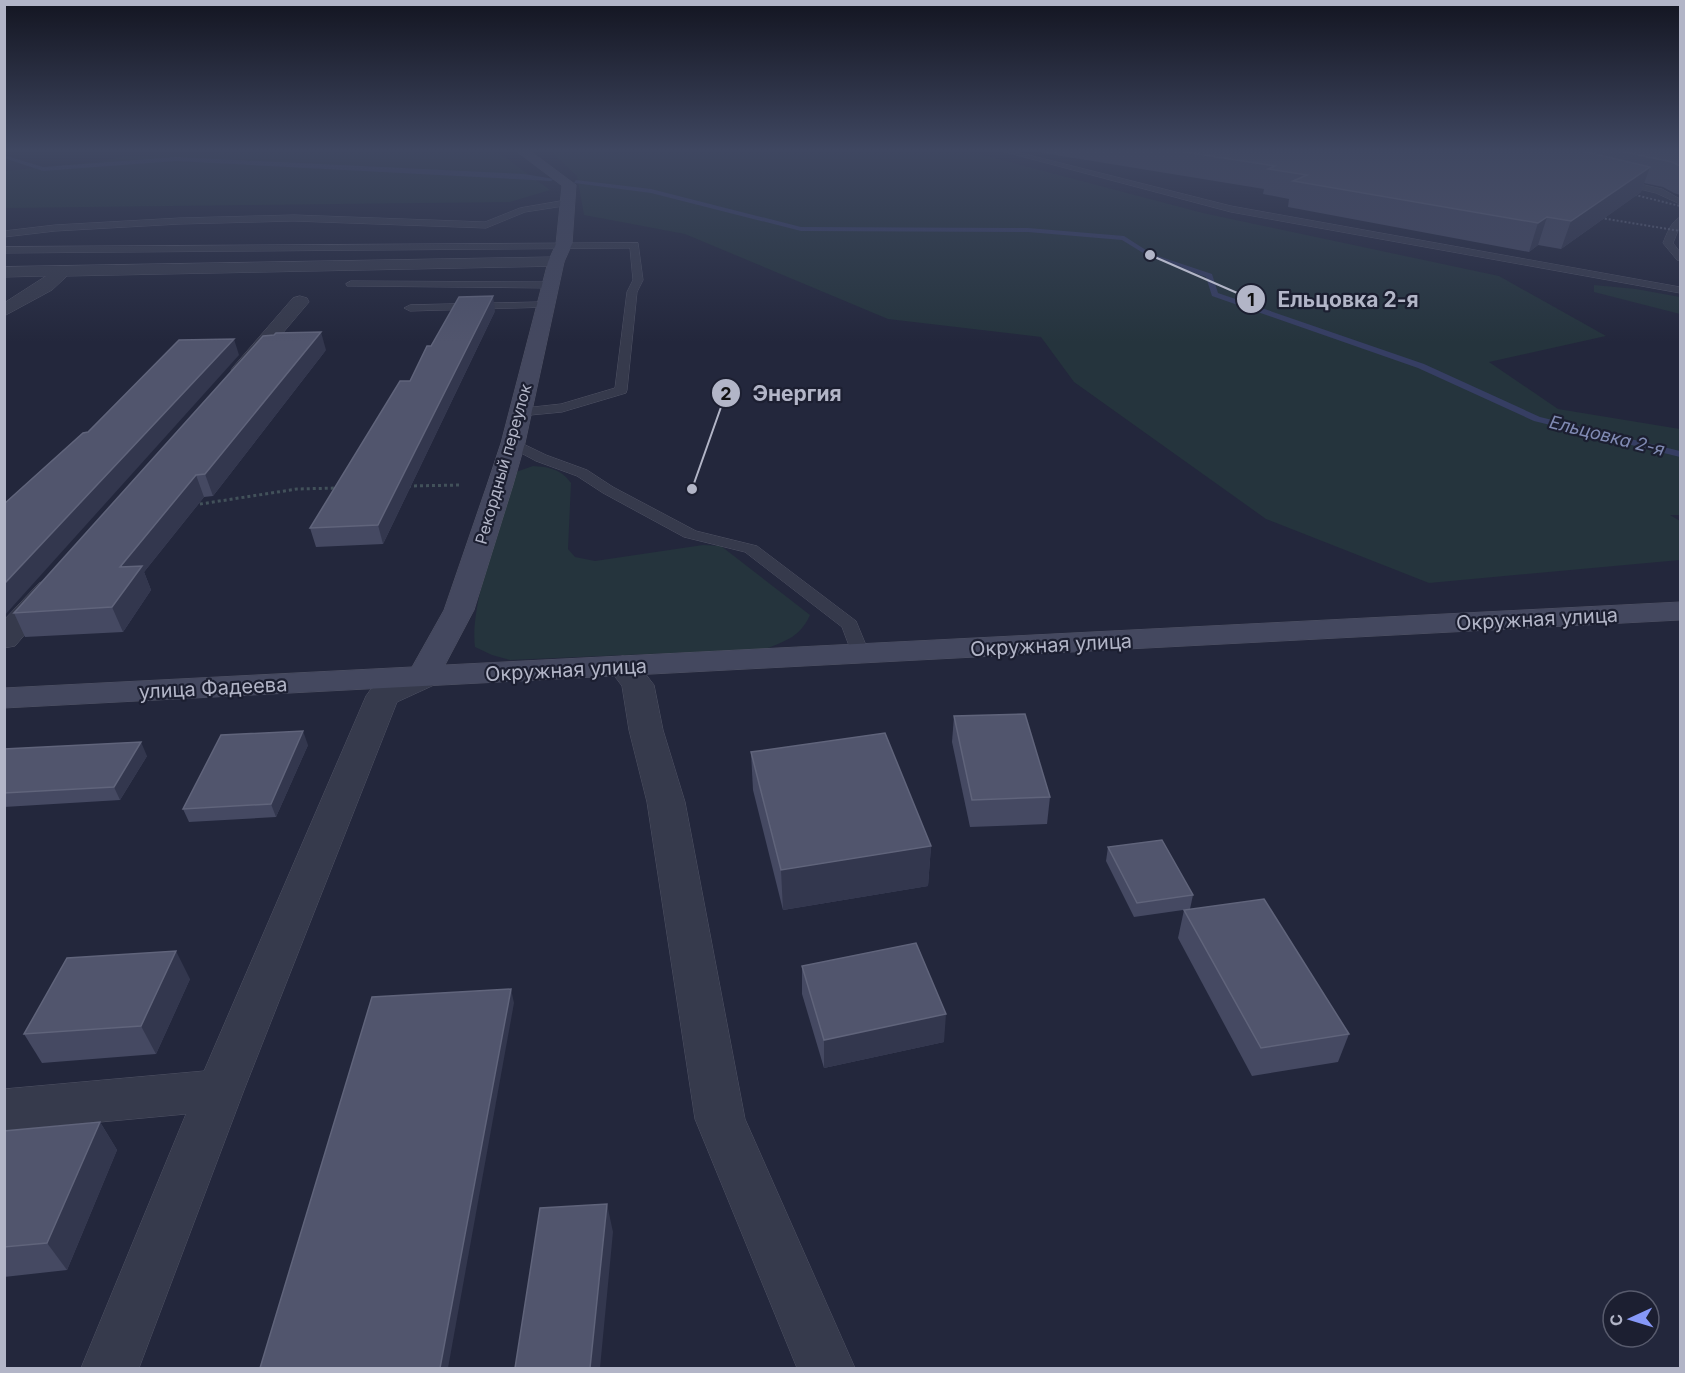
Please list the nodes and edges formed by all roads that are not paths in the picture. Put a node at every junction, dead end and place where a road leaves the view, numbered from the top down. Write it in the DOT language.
graph roads {
  1 [pos="514,214"];
  2 [pos="565,214"];
  3 [pos="1259,214"];
  4 [pos="1680,220"];
  5 [pos="4,234"];
  6 [pos="4,250"];
  7 [pos="1680,258"];
  8 [pos="64,270"];
  9 [pos="4,272"];
  10 [pos="554,274"];
  11 [pos="351,284"];
  12 [pos="1680,290"];
  13 [pos="300,302"];
  14 [pos="410,308"];
  15 [pos="4,311"];
  16 [pos="225,388"];
  17 [pos="520,412"];
  18 [pos="513,443"];
  19 [pos="65,570"];
  20 [pos="1680,611"];
  21 [pos="4,639"];
  22 [pos="861,655"];
  23 [pos="623,666"];
  24 [pos="422,678"];
  25 [pos="4,698"];
  26 [pos="220,1090"];
  27 [pos="4,1110"];
  28 [pos="110,1368"];
  29 [pos="826,1368"];
  1 -- 5 [label="lane"];
  2 -- 10 [label="main road, Рекордный переулок"];
  3 -- 12 [label="lane"];
  4 -- 7 [label="lane"];
  6 -- 10 [label="lane"];
  8 -- 9 [label="street"];
  8 -- 10 [label="street"];
  8 -- 15 [label="street"];
  10 -- 11 [label="lane"];
  10 -- 14 [label="lane"];
  10 -- 17 [label="main road, Рекордный переулок"];
  10 -- 17 [label="lane"];
  13 -- 16 [label="street"];
  17 -- 18 [label="main road, Рекордный переулок"];
  18 -- 22 [label="lane"];
  18 -- 24 [label="main road, Рекордный переулок"];
  19 -- 21 [label="street"];
  20 -- 22 [label="main road, Окружная улица"];
  22 -- 23 [label="main road, Окружная улица"];
  23 -- 24 [label="main road, Окружная улица"];
  23 -- 29 [label="street"];
  24 -- 25 [label="main road, улица Фадеева"];
  24 -- 26 [label="street"];
  26 -- 27 [label="street"];
  26 -- 28 [label="street"];
}
